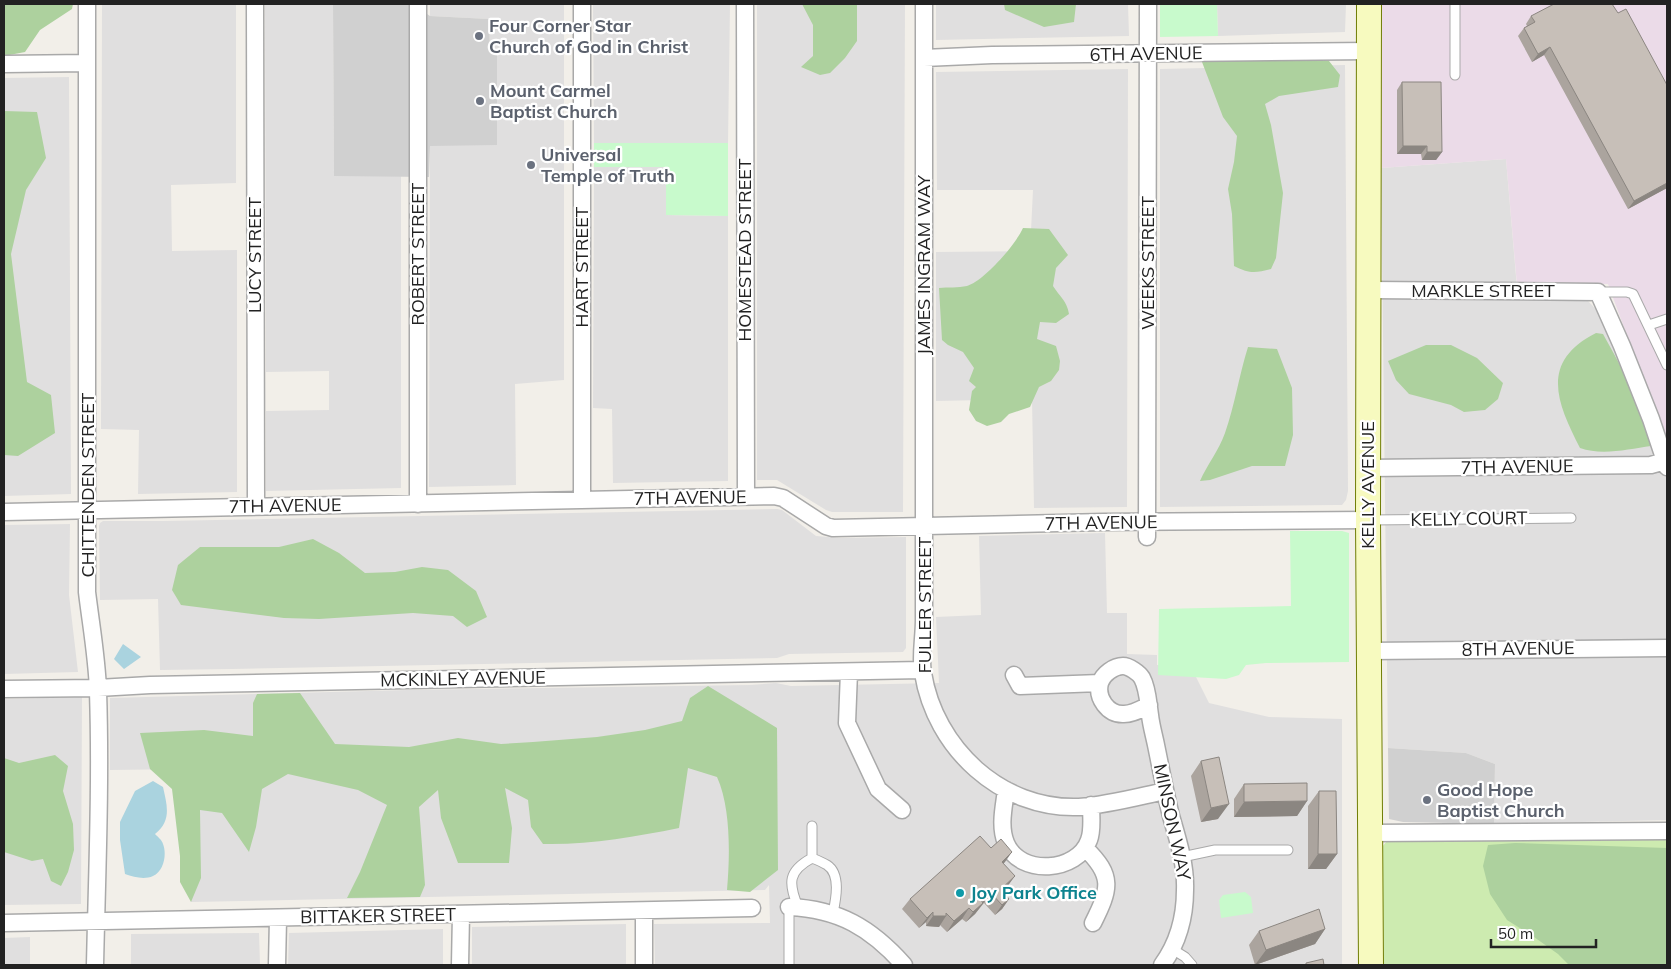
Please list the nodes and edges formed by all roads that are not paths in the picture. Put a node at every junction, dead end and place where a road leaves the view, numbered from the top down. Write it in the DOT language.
graph roads {
  1 [pos="87,4"];
  2 [pos="255,4"];
  3 [pos="418,4"];
  4 [pos="582,4"];
  5 [pos="745,4"];
  6 [pos="924,4"];
  7 [pos="1148,4"];
  8 [pos="1369,4"];
  9 [pos="1455,4"];
  10 [pos="1369,51"];
  11 [pos="1148,54"];
  12 [pos="924,58"];
  13 [pos="87,63"];
  14 [pos="4,64"];
  15 [pos="1455,75"];
  16 [pos="1369,290"];
  17 [pos="1598,292"];
  18 [pos="1667,319"];
  19 [pos="1649,325"];
  20 [pos="1667,365"];
  21 [pos="1666,464"];
  22 [pos="1368,468"];
  23 [pos="746,497"];
  24 [pos="582,500"];
  25 [pos="418,504"];
  26 [pos="256,506"];
  27 [pos="88,511"];
  28 [pos="4,512"];
  29 [pos="1571,518"];
  30 [pos="1368,520"];
  31 [pos="924,526"];
  32 [pos="1147,530"];
  33 [pos="1667,648"];
  34 [pos="1369,651"];
  35 [pos="922,670"];
  36 [pos="849,672"];
  37 [pos="1014,676"];
  38 [pos="1100,683"];
  39 [pos="98,688"];
  40 [pos="4,689"];
  41 [pos="1149,705"];
  42 [pos="1006,790"];
  43 [pos="1165,791"];
  44 [pos="1091,805"];
  45 [pos="902,810"];
  46 [pos="812,826"];
  47 [pos="1667,831"];
  48 [pos="1370,833"];
  49 [pos="1085,848"];
  50 [pos="1288,850"];
  51 [pos="1182,857"];
  52 [pos="812,858"];
  53 [pos="793,907"];
  54 [pos="752,908"];
  55 [pos="644,911"];
  56 [pos="833,913"];
  57 [pos="461,914"];
  58 [pos="278,919"];
  59 [pos="96,922"];
  60 [pos="4,923"];
  61 [pos="1093,923"];
  62 [pos="1172,949"];
  63 [pos="95,965"];
  64 [pos="277,965"];
  65 [pos="460,965"];
  66 [pos="644,965"];
  67 [pos="789,965"];
  68 [pos="904,965"];
  69 [pos="1162,965"];
  70 [pos="1192,965"];
  71 [pos="1371,965"];
  1 -- 13 [label="street, CHITTENDEN STREET"];
  2 -- 26 [label="street, LUCY STREET"];
  3 -- 25 [label="street, ROBERT STREET"];
  4 -- 24 [label="street, HART STREET"];
  5 -- 23 [label="street, HOMESTEAD STREET"];
  6 -- 12 [label="street, JAMES INGRAM WAY"];
  7 -- 11 [label="street, WEEKS STREET"];
  8 -- 10 [label="main road, KELLY AVENUE"];
  9 -- 15 [label="lane"];
  10 -- 11 [label="street, 6TH AVENUE"];
  10 -- 16 [label="main road, KELLY AVENUE"];
  11 -- 12 [label="street, 6TH AVENUE"];
  11 -- 32 [label="street, WEEKS STREET"];
  12 -- 31 [label="street, JAMES INGRAM WAY"];
  13 -- 14 [label="street"];
  13 -- 27 [label="street, CHITTENDEN STREET"];
  16 -- 17 [label="street, MARKLE STREET"];
  16 -- 22 [label="main road, KELLY AVENUE"];
  17 -- 19 [label="lane"];
  17 -- 21 [label="street"];
  18 -- 19 [label="lane"];
  19 -- 20 [label="lane"];
  21 -- 22 [label="street, 7TH AVENUE"];
  22 -- 30 [label="main road, KELLY AVENUE"];
  23 -- 24 [label="street, 7TH AVENUE"];
  23 -- 31 [label="street, 7TH AVENUE"];
  24 -- 25 [label="street, 7TH AVENUE"];
  25 -- 26 [label="street, 7TH AVENUE"];
  26 -- 27 [label="street, 7TH AVENUE"];
  27 -- 28 [label="street, 7TH AVENUE"];
  27 -- 39 [label="street, CHITTENDEN STREET"];
  29 -- 30 [label="lane, KELLY COURT"];
  30 -- 32 [label="street, 7TH AVENUE"];
  30 -- 34 [label="main road, KELLY AVENUE"];
  31 -- 32 [label="street, 7TH AVENUE"];
  31 -- 35 [label="street, FULLER STREET"];
  33 -- 34 [label="street, 8TH AVENUE"];
  34 -- 48 [label="main road, KELLY AVENUE"];
  35 -- 36 [label="street, MCKINLEY AVENUE"];
  35 -- 42 [label="street, FULLER STREET"];
  36 -- 39 [label="street, MCKINLEY AVENUE"];
  36 -- 45 [label="street"];
  37 -- 38 [label="street"];
  38 -- 41 [label="street"];
  38 -- 41 [label="street, MINSON WAY"];
  39 -- 40 [label="street, MCKINLEY AVENUE"];
  39 -- 59 [label="street, CHITTENDEN STREET"];
  41 -- 43 [label="street, MINSON WAY"];
  42 -- 44 [label="street, FULLER STREET"];
  42 -- 49 [label="street"];
  43 -- 44 [label="street, FULLER STREET"];
  43 -- 51 [label="street, MINSON WAY"];
  44 -- 49 [label="street"];
  46 -- 52 [label="lane"];
  47 -- 48 [label="street"];
  48 -- 71 [label="main road, KELLY AVENUE"];
  49 -- 61 [label="street"];
  50 -- 51 [label="lane"];
  51 -- 62 [label="street, MINSON WAY"];
  52 -- 53 [label="lane"];
  52 -- 56 [label="lane"];
  53 -- 56 [label="street"];
  53 -- 67 [label="lane"];
  54 -- 55 [label="street, BITTAKER STREET"];
  55 -- 57 [label="street, BITTAKER STREET"];
  55 -- 66 [label="street"];
  56 -- 68 [label="street"];
  57 -- 58 [label="street, BITTAKER STREET"];
  57 -- 65 [label="street"];
  58 -- 59 [label="street, BITTAKER STREET"];
  58 -- 64 [label="street"];
  59 -- 60 [label="street, BITTAKER STREET"];
  59 -- 63 [label="street, CHITTENDEN STREET"];
  62 -- 69 [label="street, MINSON WAY"];
  62 -- 70 [label="lane"];
}
